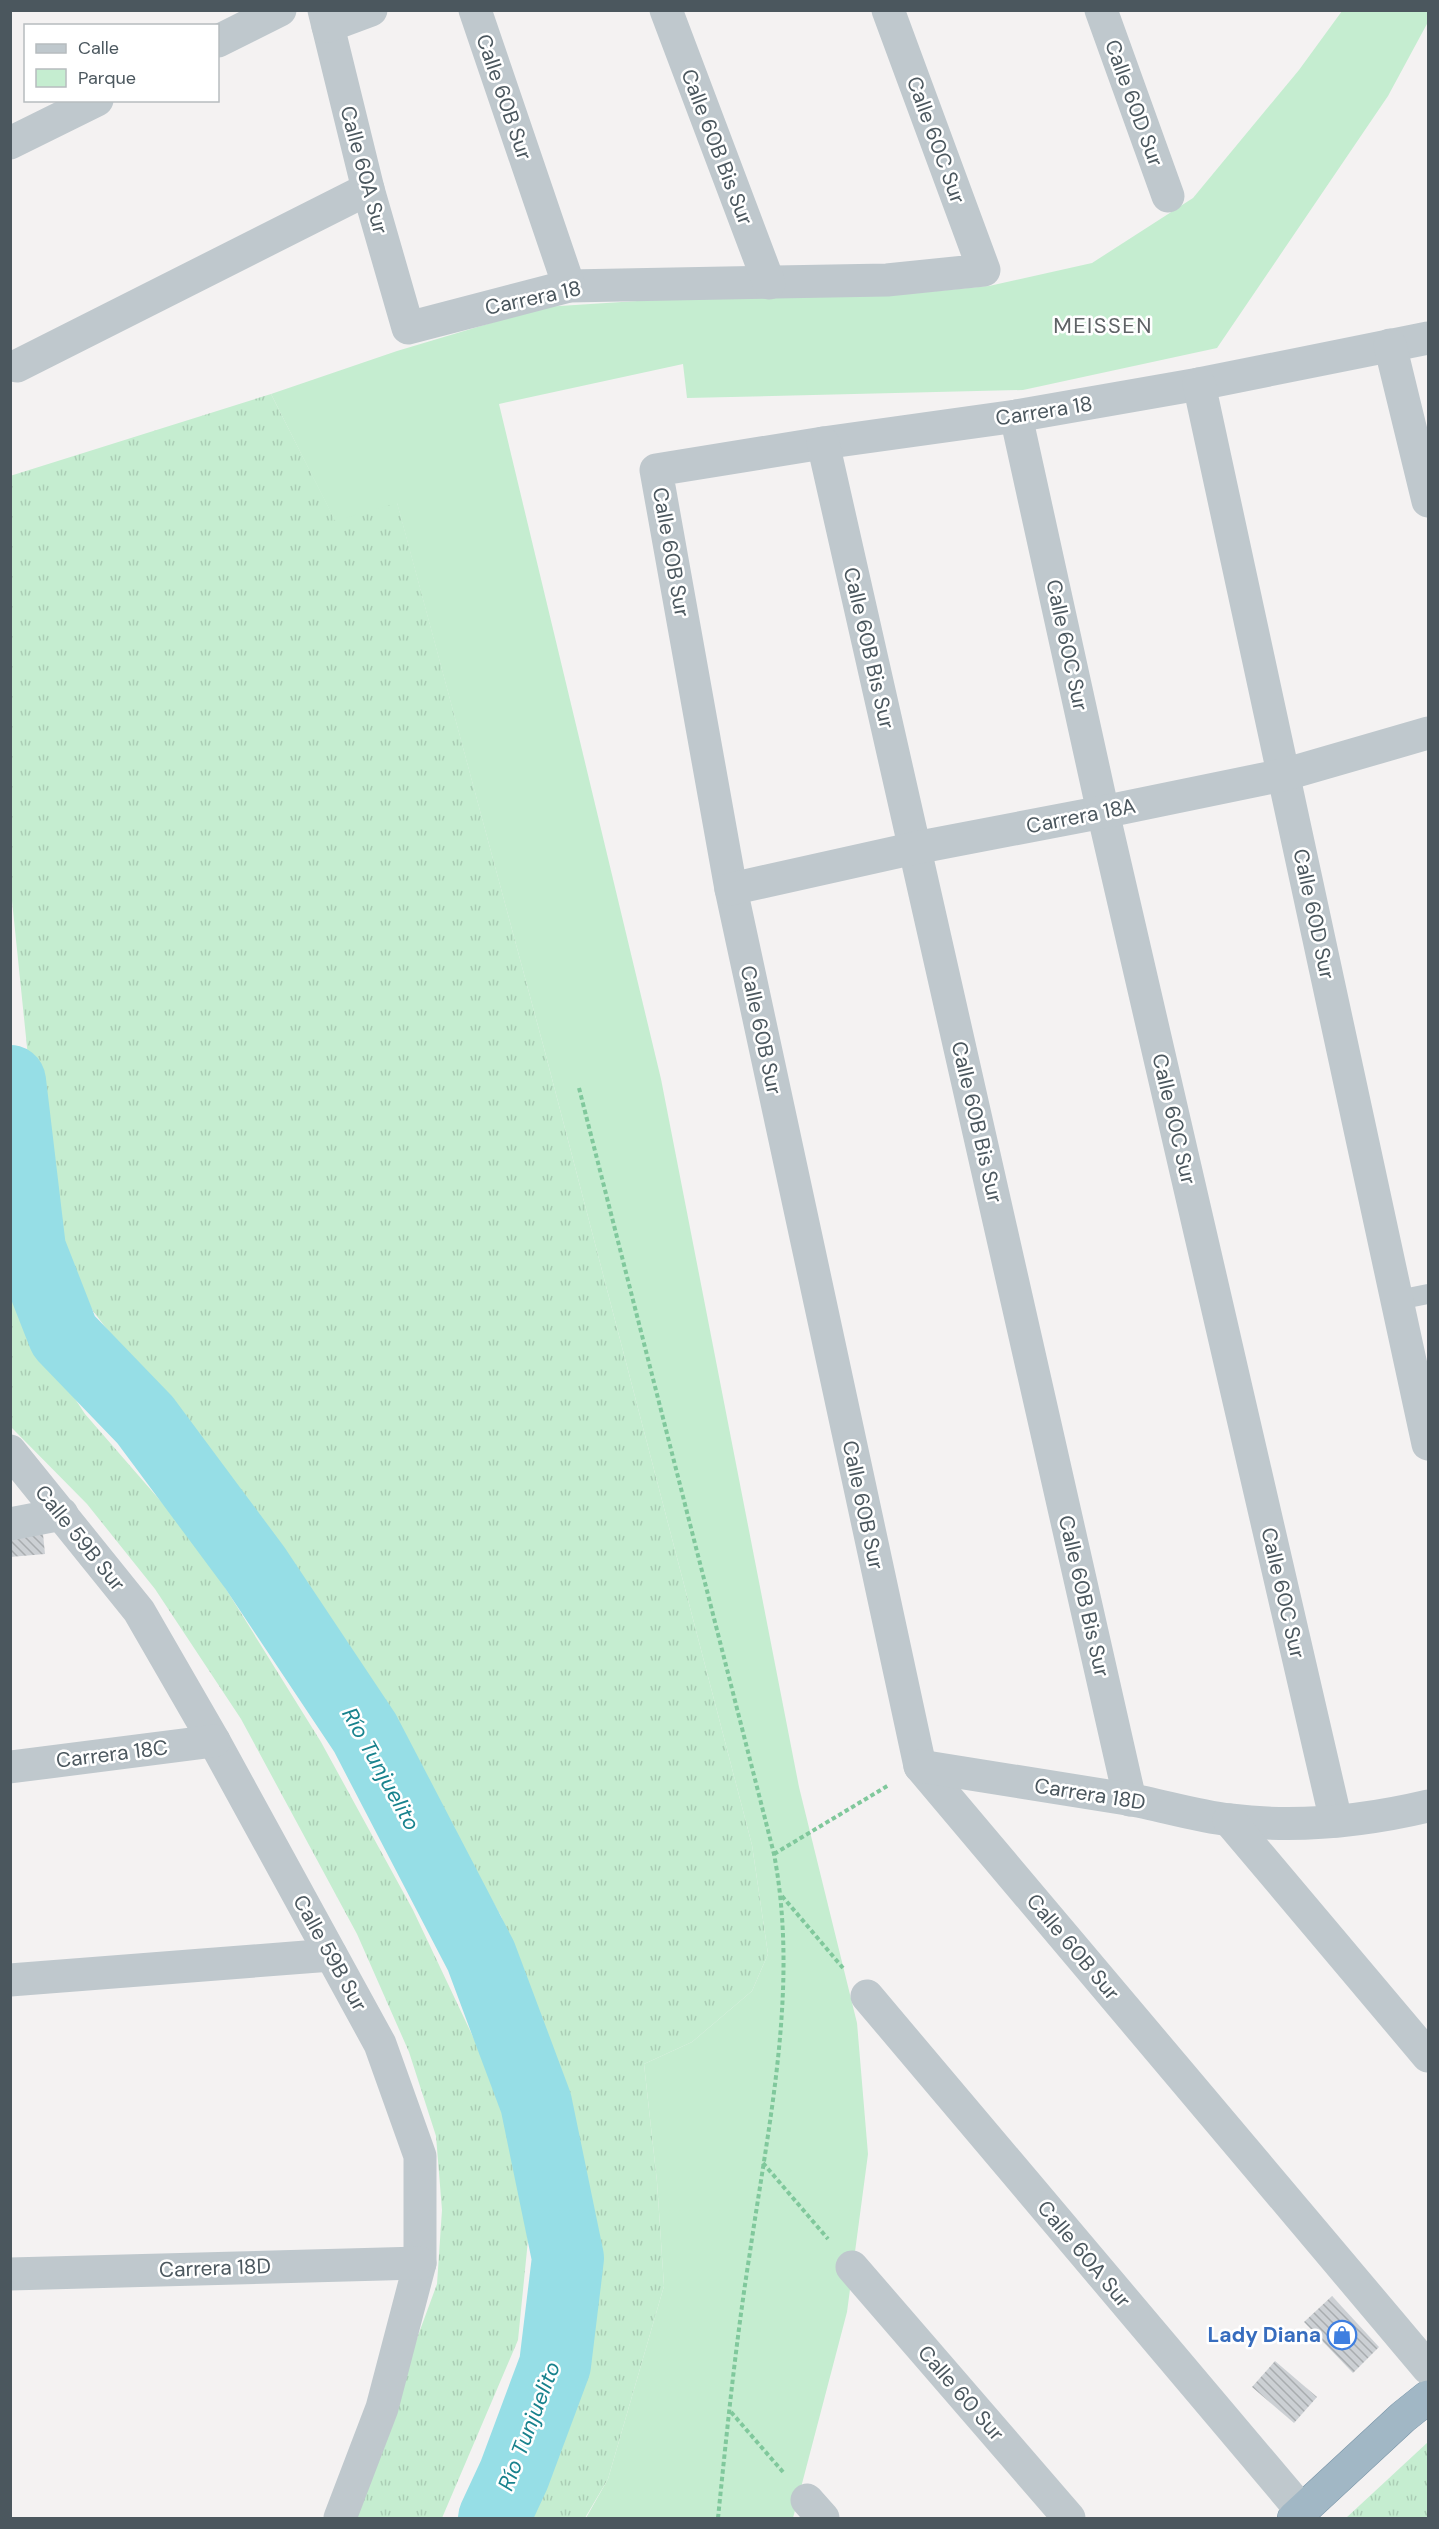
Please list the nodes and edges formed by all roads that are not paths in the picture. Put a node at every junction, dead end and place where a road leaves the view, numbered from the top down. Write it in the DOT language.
graph roads {
  1 [pos="280,10"];
  2 [pos="371,10"];
  3 [pos="475,10"];
  4 [pos="666,10"];
  5 [pos="888,10"];
  6 [pos="1101,10"];
  7 [pos="326,18"];
  8 [pos="219,40"];
  9 [pos="93,102"];
  10 [pos="10,143"];
  11 [pos="368,189"];
  12 [pos="1168,196"];
  13 [pos="984,270"];
  14 [pos="769,283"];
  15 [pos="569,286"];
  16 [pos="408,328"];
  17 [pos="1428,338"];
  18 [pos="1390,345"];
  19 [pos="17,366"];
  20 [pos="1199,384"];
  21 [pos="1016,416"];
  22 [pos="823,443"];
  23 [pos="656,470"];
  24 [pos="1428,501"];
  25 [pos="1428,733"];
  26 [pos="1283,775"];
  27 [pos="1103,812"];
  28 [pos="915,848"];
  29 [pos="731,889"];
  30 [pos="1413,1297"];
  31 [pos="1428,1444"];
  32 [pos="10,1451"];
  33 [pos="62,1514"];
  34 [pos="10,1524"];
  35 [pos="214,1741"];
  36 [pos="920,1766"];
  37 [pos="10,1767"];
  38 [pos="1130,1800"];
  39 [pos="1428,1806"];
  40 [pos="1229,1820"];
  41 [pos="1336,1821"];
  42 [pos="331,1955"];
  43 [pos="10,1980"];
  44 [pos="867,1996"];
  45 [pos="1428,2056"];
  46 [pos="420,2263"];
  47 [pos="852,2267"];
  48 [pos="10,2274"];
  49 [pos="1428,2368"];
  50 [pos="1428,2397"];
  51 [pos="1298,2515"];
  52 [pos="340,2518"];
  53 [pos="1069,2518"];
  1 -- 8 [label="street"];
  2 -- 7 [label="street"];
  3 -- 15 [label="street, Calle 60B Sur"];
  4 -- 14 [label="street, Calle 60B Bis Sur"];
  5 -- 13 [label="street, Calle 60C Sur"];
  6 -- 12 [label="street, Calle 60D Sur"];
  7 -- 11 [label="street, Calle 60A Sur"];
  9 -- 10 [label="street"];
  11 -- 16 [label="street, Calle 60A Sur"];
  11 -- 19 [label="street"];
  13 -- 14 [label="street, Carrera 18"];
  14 -- 15 [label="street, Carrera 18"];
  15 -- 16 [label="street, Carrera 18"];
  17 -- 18 [label="street, Carrera 18"];
  18 -- 20 [label="street, Carrera 18"];
  18 -- 24 [label="street"];
  20 -- 21 [label="street, Carrera 18"];
  20 -- 26 [label="street, Calle 60D Sur"];
  21 -- 22 [label="street, Carrera 18"];
  21 -- 27 [label="street, Calle 60C Sur"];
  22 -- 23 [label="street, Carrera 18"];
  22 -- 28 [label="street, Calle 60B Bis Sur"];
  23 -- 29 [label="street, Calle 60B Sur"];
  25 -- 26 [label="street, Carrera 18A"];
  26 -- 27 [label="street, Carrera 18A"];
  26 -- 30 [label="street, Calle 60D Sur"];
  27 -- 28 [label="street, Carrera 18A"];
  27 -- 41 [label="street, Calle 60C Sur"];
  28 -- 29 [label="street, Carrera 18A"];
  28 -- 38 [label="street, Calle 60B Bis Sur"];
  29 -- 36 [label="street, Calle 60B Sur"];
  30 -- 31 [label="street, Calle 60D Sur"];
  32 -- 33 [label="street, Calle 59B Sur"];
  33 -- 34 [label="street"];
  33 -- 35 [label="street, Calle 59B Sur"];
  35 -- 37 [label="street, Carrera 18C"];
  35 -- 42 [label="street, Calle 59B Sur"];
  36 -- 38 [label="street, Carrera 18D"];
  36 -- 49 [label="street, Calle 60B Sur"];
  38 -- 40 [label="street, Carrera 18D"];
  39 -- 41 [label="street, Carrera 18D"];
  40 -- 41 [label="street, Carrera 18D"];
  40 -- 45 [label="street"];
  42 -- 43 [label="street"];
  42 -- 46 [label="street, Calle 59B Sur"];
  44 -- 51 [label="street, Calle 60A Sur"];
  46 -- 48 [label="street, Carrera 18D"];
  46 -- 52 [label="street, Calle 59B Sur"];
  47 -- 53 [label="street, Calle 60 Sur"];
  50 -- 51 [label="highway"];
}
